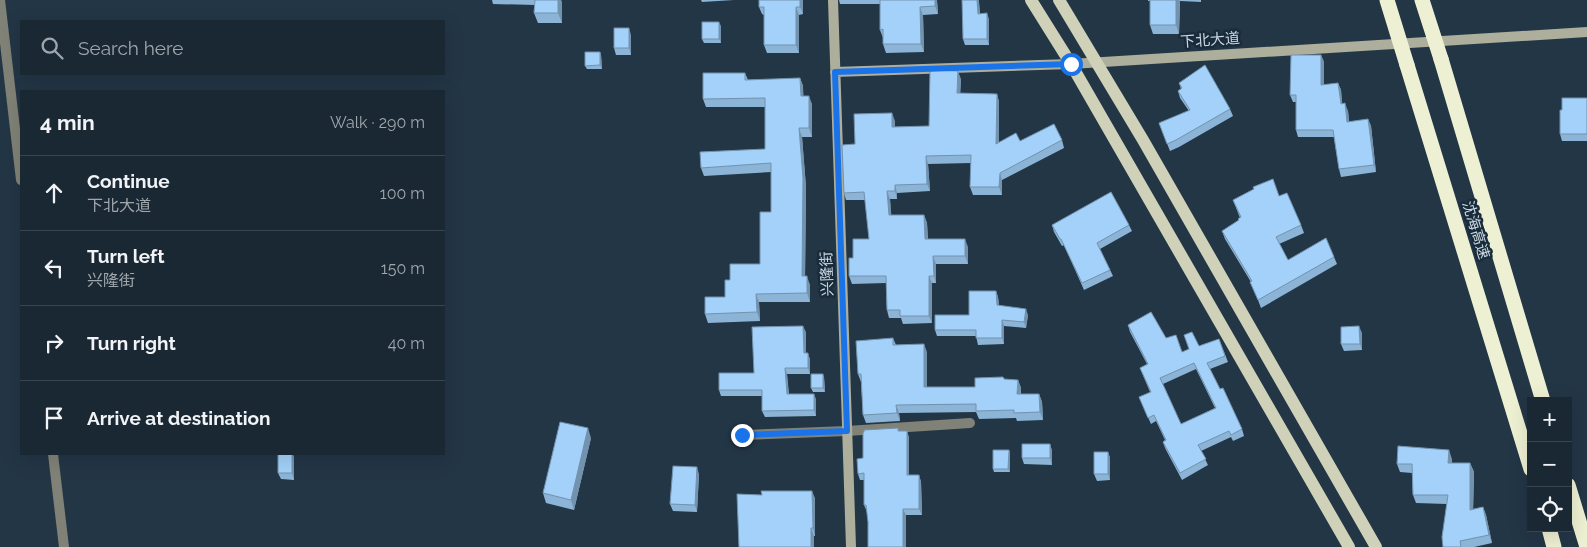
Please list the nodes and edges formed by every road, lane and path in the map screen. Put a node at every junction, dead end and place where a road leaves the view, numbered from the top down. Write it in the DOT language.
graph roads {
  1 [pos="0,0"];
  2 [pos="832,0"];
  3 [pos="1031,0"];
  4 [pos="1059,0"];
  5 [pos="1387,0"];
  6 [pos="1422,0"];
  7 [pos="1587,32"];
  8 [pos="1096,63"];
  9 [pos="1071,64"];
  10 [pos="835,72"];
  11 [pos="20,171"];
  12 [pos="1542,397"];
  13 [pos="970,423"];
  14 [pos="847,431"];
  15 [pos="742,435"];
  16 [pos="53,455"];
  17 [pos="1527,456"];
  18 [pos="1569,487"];
  19 [pos="1549,532"];
  20 [pos="64,547"];
  21 [pos="850,547"];
  22 [pos="1349,547"];
  23 [pos="1376,547"];
  24 [pos="1554,547"];
  25 [pos="1587,547"];
  1 -- 11 [label="street"];
  2 -- 10 [label="street, 兴隆街"];
  3 -- 9 [label="main road"];
  4 -- 8 [label="main road"];
  5 -- 17 [label="highway, 沈海高速, bridge"];
  6 -- 12 [label="highway, 沈海高速, bridge"];
  7 -- 8 [label="street, 下北大道"];
  8 -- 9 [label="street, 下北大道"];
  8 -- 23 [label="main road"];
  9 -- 10 [label="street, 下北大道"];
  9 -- 22 [label="main road"];
  10 -- 14 [label="street, 兴隆街"];
  13 -- 14 [label="street"];
  14 -- 15 [label="street"];
  14 -- 21 [label="street, 兴隆街"];
  16 -- 20 [label="street"];
  18 -- 25 [label="highway"];
  19 -- 24 [label="highway"];
}
